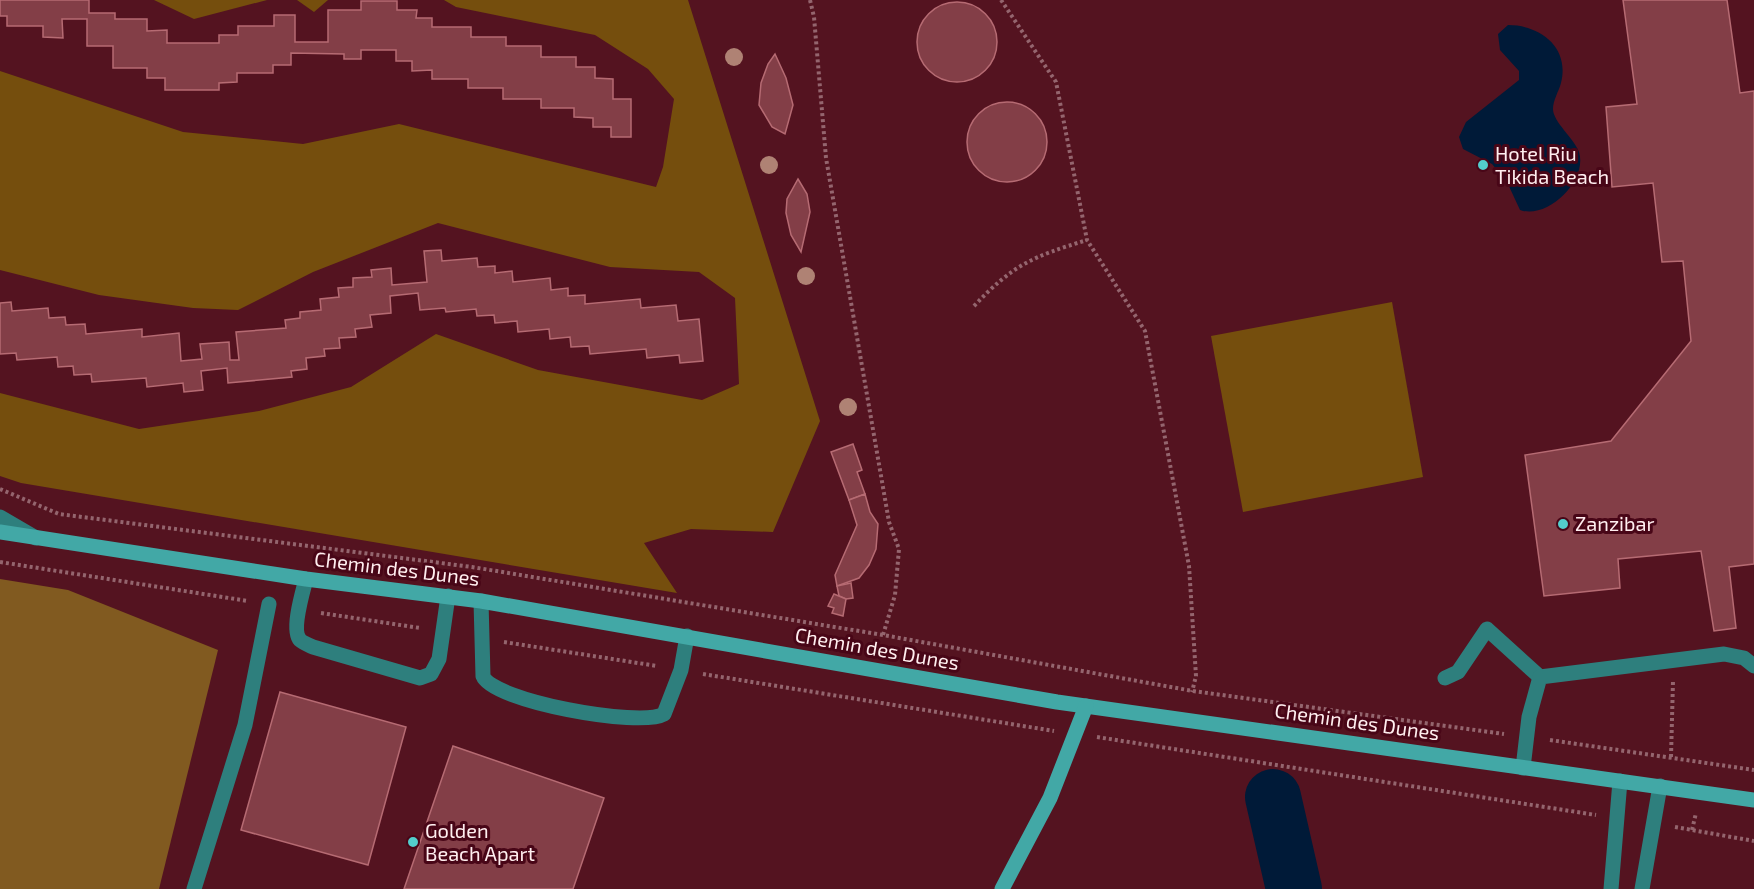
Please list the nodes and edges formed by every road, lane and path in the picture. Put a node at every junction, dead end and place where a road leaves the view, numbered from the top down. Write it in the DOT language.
graph roads {
  1 [pos="810,0"];
  2 [pos="1001,0"];
  3 [pos="1087,240"];
  4 [pos="974,306"];
  5 [pos="0,489"];
  6 [pos="0,517"];
  7 [pos="0,532"];
  8 [pos="41,541"];
  9 [pos="0,562"];
  10 [pos="306,579"];
  11 [pos="448,596"];
  12 [pos="482,601"];
  13 [pos="269,604"];
  14 [pos="299,609"];
  15 [pos="443,632"];
  16 [pos="883,635"];
  17 [pos="687,636"];
  18 [pos="484,639"];
  19 [pos="1674,660"];
  20 [pos="1754,666"];
  21 [pos="681,670"];
  22 [pos="1540,677"];
  23 [pos="1444,678"];
  24 [pos="1192,691"];
  25 [pos="1086,706"];
  26 [pos="1077,734"];
  27 [pos="1528,737"];
  28 [pos="1671,757"];
  29 [pos="1523,768"];
  30 [pos="1754,770"];
  31 [pos="1620,781"];
  32 [pos="1660,786"];
  33 [pos="1754,800"];
  34 [pos="1617,818"];
  35 [pos="1654,824"];
  36 [pos="1754,841"];
  37 [pos="194,889"];
  38 [pos="1002,889"];
  39 [pos="1611,889"];
  40 [pos="1642,889"];
  1 -- 16 [label="path"];
  2 -- 3 [label="path"];
  3 -- 4 [label="path"];
  3 -- 24 [label="path"];
  5 -- 16 [label="path"];
  6 -- 8 [label="street, Chemin des Dunes"];
  7 -- 8 [label="street"];
  8 -- 10 [label="street, Chemin des Dunes"];
  9 -- 13 [label="path"];
  10 -- 11 [label="street, Chemin des Dunes"];
  10 -- 14 [label="street"];
  11 -- 12 [label="street, Chemin des Dunes"];
  11 -- 15 [label="street"];
  12 -- 17 [label="street, Chemin des Dunes"];
  12 -- 18 [label="street"];
  13 -- 37 [label="street"];
  14 -- 15 [label="path"];
  14 -- 15 [label="street"];
  16 -- 24 [label="path"];
  17 -- 21 [label="street"];
  17 -- 25 [label="street, Chemin des Dunes"];
  18 -- 21 [label="path"];
  18 -- 21 [label="street"];
  19 -- 20 [label="street"];
  19 -- 22 [label="street"];
  19 -- 28 [label="path"];
  21 -- 26 [label="path"];
  22 -- 23 [label="street"];
  22 -- 27 [label="street"];
  24 -- 27 [label="path"];
  25 -- 26 [label="street"];
  25 -- 29 [label="street, Chemin des Dunes"];
  26 -- 34 [label="path"];
  26 -- 38 [label="street"];
  27 -- 28 [label="path"];
  27 -- 29 [label="street"];
  28 -- 30 [label="path"];
  29 -- 31 [label="street, Chemin des Dunes"];
  31 -- 32 [label="street, Chemin des Dunes"];
  31 -- 34 [label="street"];
  32 -- 33 [label="street, Chemin des Dunes"];
  32 -- 35 [label="street"];
  34 -- 39 [label="street"];
  35 -- 36 [label="path"];
  35 -- 40 [label="street"];
}
